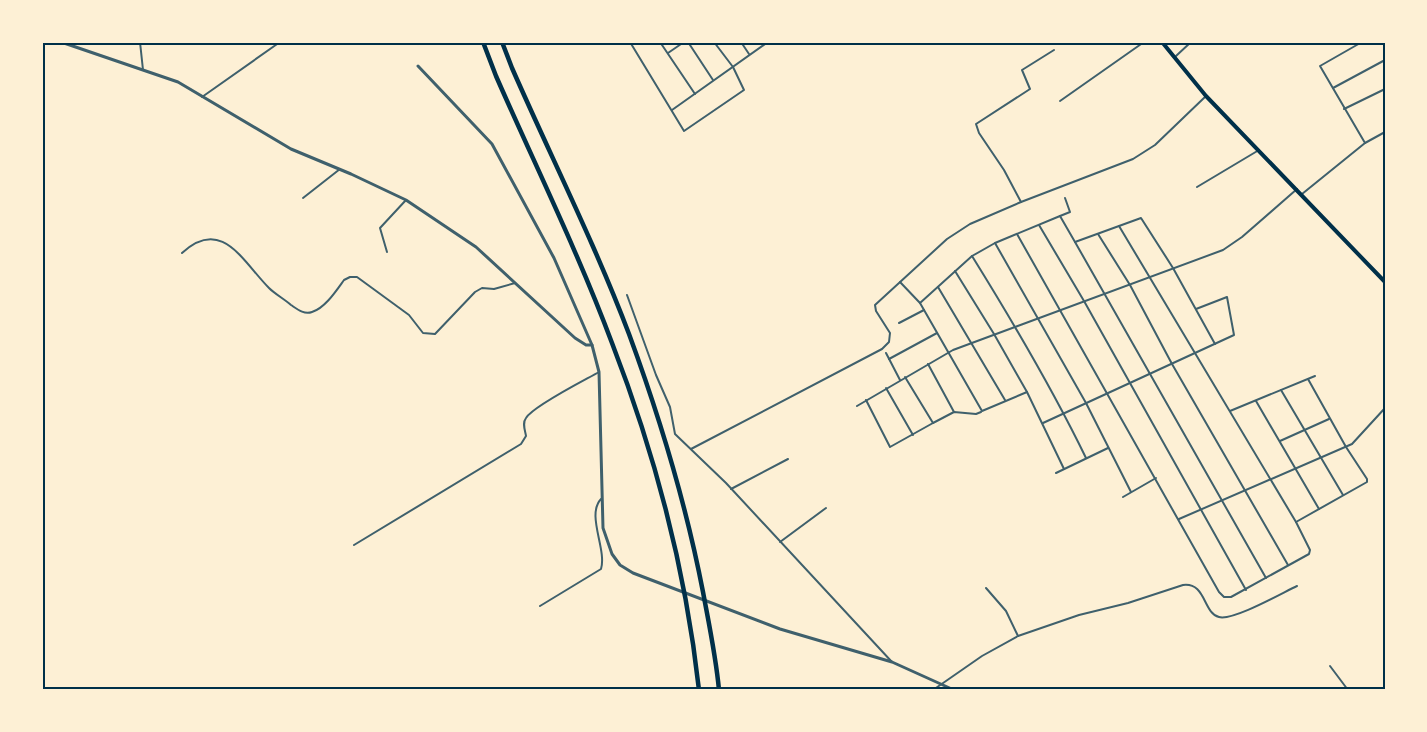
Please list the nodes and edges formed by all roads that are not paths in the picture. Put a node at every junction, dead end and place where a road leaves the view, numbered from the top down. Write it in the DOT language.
graph roads {
  1 [pos="61,42"];
  2 [pos="140,42"];
  3 [pos="280,42"];
  4 [pos="483,42"];
  5 [pos="502,42"];
  6 [pos="630,42"];
  7 [pos="660,42"];
  8 [pos="686,42"];
  9 [pos="714,42"];
  10 [pos="741,42"];
  11 [pos="768,42"];
  12 [pos="1144,42"];
  13 [pos="1162,42"];
  14 [pos="1191,42"];
  15 [pos="1362,42"];
  16 [pos="1054,50"];
  17 [pos="668,53"];
  18 [pos="749,54"];
  19 [pos="1174,58"];
  20 [pos="1385,60"];
  21 [pos="418,66"];
  22 [pos="733,66"];
  23 [pos="143,70"];
  24 [pos="713,80"];
  25 [pos="1333,88"];
  26 [pos="1385,89"];
  27 [pos="695,94"];
  28 [pos="202,96"];
  29 [pos="1206,96"];
  30 [pos="1060,100"];
  31 [pos="1344,108"];
  32 [pos="672,111"];
  33 [pos="1385,132"];
  34 [pos="1365,143"];
  35 [pos="1258,150"];
  36 [pos="340,169"];
  37 [pos="1197,187"];
  38 [pos="1297,189"];
  39 [pos="1302,194"];
  40 [pos="303,198"];
  41 [pos="1065,198"];
  42 [pos="406,200"];
  43 [pos="1021,202"];
  44 [pos="1060,216"];
  45 [pos="1039,225"];
  46 [pos="1119,225"];
  47 [pos="1017,234"];
  48 [pos="1098,234"];
  49 [pos="1075,242"];
  50 [pos="995,243"];
  51 [pos="387,252"];
  52 [pos="182,253"];
  53 [pos="972,256"];
  54 [pos="1173,268"];
  55 [pos="955,271"];
  56 [pos="1151,277"];
  57 [pos="900,282"];
  58 [pos="1385,282"];
  59 [pos="515,283"];
  60 [pos="1130,285"];
  61 [pos="938,287"];
  62 [pos="627,294"];
  63 [pos="1106,294"];
  64 [pos="1084,301"];
  65 [pos="920,303"];
  66 [pos="1196,309"];
  67 [pos="924,310"];
  68 [pos="1060,310"];
  69 [pos="1038,318"];
  70 [pos="899,323"];
  71 [pos="1016,327"];
  72 [pos="937,333"];
  73 [pos="994,334"];
  74 [pos="972,343"];
  75 [pos="1215,344"];
  76 [pos="592,345"];
  77 [pos="948,352"];
  78 [pos="886,353"];
  79 [pos="1195,353"];
  80 [pos="889,359"];
  81 [pos="928,364"];
  82 [pos="1172,364"];
  83 [pos="599,372"];
  84 [pos="1149,374"];
  85 [pos="1315,376"];
  86 [pos="905,377"];
  87 [pos="1308,379"];
  88 [pos="900,380"];
  89 [pos="1129,383"];
  90 [pos="886,388"];
  91 [pos="1281,390"];
  92 [pos="1027,392"];
  93 [pos="1108,393"];
  94 [pos="866,400"];
  95 [pos="1256,400"];
  96 [pos="1006,401"];
  97 [pos="1086,403"];
  98 [pos="856,406"];
  99 [pos="1385,408"];
  100 [pos="982,411"];
  101 [pos="1230,411"];
  102 [pos="954,412"];
  103 [pos="1064,413"];
  104 [pos="1330,419"];
  105 [pos="933,423"];
  106 [pos="1043,423"];
  107 [pos="1305,430"];
  108 [pos="913,435"];
  109 [pos="1280,441"];
  110 [pos="1346,447"];
  111 [pos="1109,448"];
  112 [pos="691,449"];
  113 [pos="1086,458"];
  114 [pos="1321,458"];
  115 [pos="788,459"];
  116 [pos="1064,469"];
  117 [pos="1296,469"];
  118 [pos="1056,473"];
  119 [pos="1156,478"];
  120 [pos="1271,479"];
  121 [pos="731,489"];
  122 [pos="1245,490"];
  123 [pos="1131,492"];
  124 [pos="1343,495"];
  125 [pos="1123,497"];
  126 [pos="602,499"];
  127 [pos="1222,500"];
  128 [pos="826,508"];
  129 [pos="1319,509"];
  130 [pos="1200,510"];
  131 [pos="1179,519"];
  132 [pos="1296,522"];
  133 [pos="780,542"];
  134 [pos="354,545"];
  135 [pos="1288,566"];
  136 [pos="1266,578"];
  137 [pos="1297,586"];
  138 [pos="986,588"];
  139 [pos="1246,590"];
  140 [pos="540,606"];
  141 [pos="1018,636"];
  142 [pos="892,662"];
  143 [pos="1330,666"];
  144 [pos="940,684"];
  145 [pos="699,690"];
  146 [pos="719,690"];
  147 [pos="933,690"];
  148 [pos="954,690"];
  149 [pos="1348,690"];
  1 -- 23 [label="street"];
  2 -- 23 [label="street"];
  3 -- 28 [label="street"];
  4 -- 145 [label="highway"];
  5 -- 146 [label="highway"];
  6 -- 32 [label="street"];
  7 -- 17 [label="street"];
  8 -- 17 [label="street"];
  8 -- 24 [label="street"];
  9 -- 22 [label="street"];
  10 -- 18 [label="street"];
  11 -- 18 [label="street"];
  12 -- 30 [label="street"];
  13 -- 19 [label="main road"];
  14 -- 19 [label="street"];
  15 -- 25 [label="street"];
  16 -- 43 [label="street"];
  17 -- 27 [label="street"];
  18 -- 22 [label="street"];
  19 -- 29 [label="main road"];
  20 -- 25 [label="street"];
  21 -- 76 [label="street"];
  22 -- 24 [label="street"];
  22 -- 32 [label="street"];
  23 -- 28 [label="street"];
  24 -- 27 [label="street"];
  25 -- 31 [label="street"];
  26 -- 31 [label="street"];
  27 -- 32 [label="street"];
  28 -- 36 [label="street"];
  29 -- 35 [label="main road"];
  29 -- 43 [label="street"];
  31 -- 34 [label="street"];
  33 -- 34 [label="street"];
  34 -- 39 [label="street"];
  35 -- 37 [label="street"];
  35 -- 38 [label="main road"];
  36 -- 40 [label="street"];
  36 -- 42 [label="street"];
  38 -- 39 [label="main road"];
  38 -- 54 [label="street"];
  39 -- 58 [label="main road"];
  41 -- 44 [label="street"];
  42 -- 51 [label="street"];
  42 -- 59 [label="street"];
  43 -- 57 [label="street"];
  44 -- 45 [label="street"];
  44 -- 49 [label="street"];
  45 -- 47 [label="street"];
  45 -- 64 [label="street"];
  46 -- 48 [label="street"];
  46 -- 54 [label="street"];
  46 -- 56 [label="street"];
  47 -- 50 [label="street"];
  47 -- 68 [label="street"];
  48 -- 49 [label="street"];
  48 -- 60 [label="street"];
  49 -- 63 [label="street"];
  50 -- 53 [label="street"];
  50 -- 69 [label="street"];
  52 -- 59 [label="street"];
  53 -- 55 [label="street"];
  53 -- 71 [label="street"];
  54 -- 56 [label="street"];
  54 -- 66 [label="street"];
  55 -- 61 [label="street"];
  55 -- 73 [label="street"];
  56 -- 60 [label="street"];
  56 -- 79 [label="street"];
  57 -- 65 [label="street"];
  57 -- 112 [label="street"];
  59 -- 76 [label="street"];
  60 -- 63 [label="street"];
  60 -- 82 [label="street"];
  61 -- 65 [label="street"];
  61 -- 74 [label="street"];
  62 -- 112 [label="street"];
  63 -- 64 [label="street"];
  63 -- 84 [label="street"];
  64 -- 68 [label="street"];
  64 -- 89 [label="street"];
  65 -- 67 [label="street"];
  66 -- 75 [label="street"];
  66 -- 75 [label="street"];
  67 -- 70 [label="street"];
  67 -- 72 [label="street"];
  68 -- 69 [label="street"];
  68 -- 93 [label="street"];
  69 -- 71 [label="street"];
  69 -- 97 [label="street"];
  71 -- 73 [label="street"];
  71 -- 103 [label="street"];
  72 -- 77 [label="street"];
  72 -- 80 [label="street"];
  73 -- 74 [label="street"];
  73 -- 92 [label="street"];
  74 -- 77 [label="street"];
  74 -- 96 [label="street"];
  75 -- 79 [label="street"];
  76 -- 83 [label="street"];
  77 -- 81 [label="street"];
  77 -- 100 [label="street"];
  78 -- 80 [label="street"];
  79 -- 82 [label="street"];
  79 -- 101 [label="street"];
  80 -- 88 [label="street"];
  81 -- 86 [label="street"];
  81 -- 102 [label="street"];
  82 -- 84 [label="street"];
  82 -- 122 [label="street"];
  83 -- 126 [label="street"];
  83 -- 134 [label="street"];
  84 -- 89 [label="street"];
  84 -- 127 [label="street"];
  85 -- 87 [label="street"];
  86 -- 88 [label="street"];
  86 -- 105 [label="street"];
  87 -- 91 [label="street"];
  87 -- 104 [label="street"];
  88 -- 90 [label="street"];
  89 -- 93 [label="street"];
  89 -- 130 [label="street"];
  90 -- 94 [label="street"];
  90 -- 108 [label="street"];
  91 -- 95 [label="street"];
  91 -- 107 [label="street"];
  92 -- 96 [label="street"];
  92 -- 106 [label="street"];
  93 -- 97 [label="street"];
  93 -- 119 [label="street"];
  94 -- 98 [label="street"];
  94 -- 108 [label="street"];
  95 -- 101 [label="street"];
  95 -- 109 [label="street"];
  96 -- 100 [label="street"];
  97 -- 103 [label="street"];
  97 -- 111 [label="street"];
  99 -- 110 [label="street"];
  100 -- 102 [label="street"];
  101 -- 120 [label="street"];
  102 -- 105 [label="street"];
  103 -- 106 [label="street"];
  103 -- 113 [label="street"];
  104 -- 107 [label="street"];
  104 -- 110 [label="street"];
  105 -- 108 [label="street"];
  106 -- 116 [label="street"];
  107 -- 109 [label="street"];
  107 -- 114 [label="street"];
  109 -- 117 [label="street"];
  110 -- 114 [label="street"];
  110 -- 124 [label="street"];
  111 -- 113 [label="street"];
  111 -- 123 [label="street"];
  112 -- 121 [label="street"];
  113 -- 116 [label="street"];
  114 -- 117 [label="street"];
  114 -- 124 [label="street"];
  115 -- 121 [label="street"];
  116 -- 118 [label="street"];
  117 -- 120 [label="street"];
  117 -- 129 [label="street"];
  119 -- 123 [label="street"];
  119 -- 131 [label="street"];
  120 -- 122 [label="street"];
  120 -- 132 [label="street"];
  121 -- 133 [label="street"];
  122 -- 127 [label="street"];
  122 -- 135 [label="street"];
  123 -- 125 [label="street"];
  124 -- 129 [label="street"];
  126 -- 140 [label="street"];
  126 -- 142 [label="street"];
  127 -- 130 [label="street"];
  127 -- 136 [label="street"];
  128 -- 133 [label="street"];
  129 -- 132 [label="street"];
  130 -- 131 [label="street"];
  130 -- 139 [label="street"];
  131 -- 139 [label="street"];
  132 -- 135 [label="street"];
  133 -- 142 [label="street"];
  135 -- 136 [label="street"];
  136 -- 139 [label="street"];
  137 -- 141 [label="street"];
  138 -- 141 [label="street"];
  141 -- 144 [label="street"];
  142 -- 144 [label="street"];
  143 -- 149 [label="street"];
  144 -- 147 [label="street"];
  144 -- 148 [label="street"];
}
